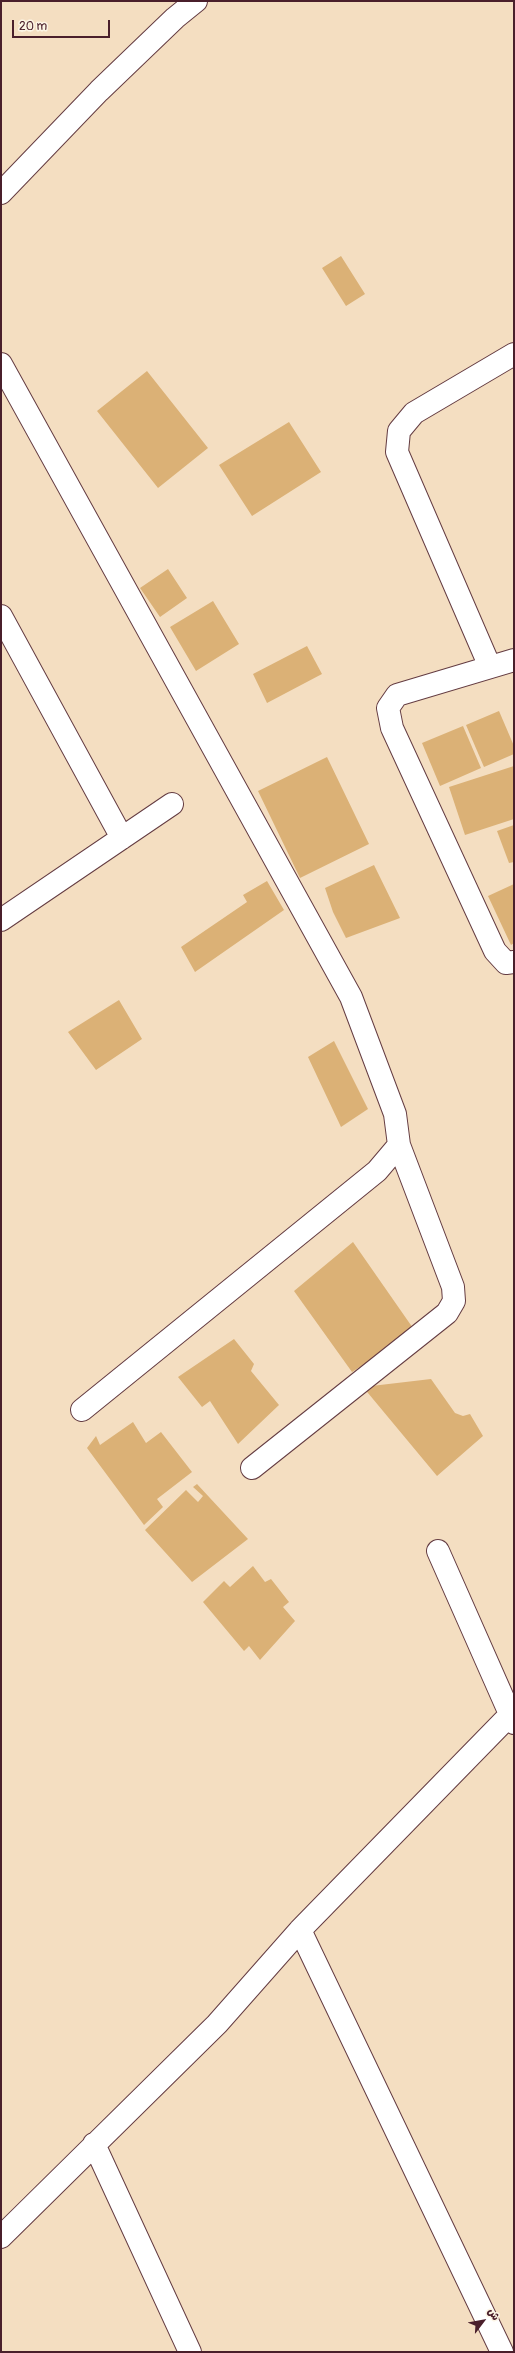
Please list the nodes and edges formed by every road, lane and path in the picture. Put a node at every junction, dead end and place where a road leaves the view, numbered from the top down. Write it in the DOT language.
graph roads {
  1 [pos="196,1"];
  2 [pos="1,193"];
  3 [pos="514,354"];
  4 [pos="1,364"];
  5 [pos="4,628"];
  6 [pos="514,660"];
  7 [pos="490,667"];
  8 [pos="172,804"];
  9 [pos="122,838"];
  10 [pos="1,920"];
  11 [pos="514,962"];
  12 [pos="399,1145"];
  13 [pos="82,1410"];
  14 [pos="252,1468"];
  15 [pos="438,1551"];
  16 [pos="512,1719"];
  17 [pos="300,1930"];
  18 [pos="94,2144"];
  19 [pos="1,2237"];
  20 [pos="190,2352"];
  21 [pos="502,2352"];
  1 -- 2 [label="street"];
  3 -- 7 [label="street"];
  4 -- 12 [label="street"];
  5 -- 9 [label="street"];
  6 -- 7 [label="street"];
  7 -- 11 [label="street"];
  8 -- 9 [label="street"];
  9 -- 10 [label="street"];
  12 -- 13 [label="street"];
  12 -- 14 [label="street"];
  15 -- 16 [label="street"];
  16 -- 17 [label="street"];
  17 -- 18 [label="street"];
  17 -- 21 [label="street"];
  18 -- 19 [label="street"];
  18 -- 20 [label="street"];
}
